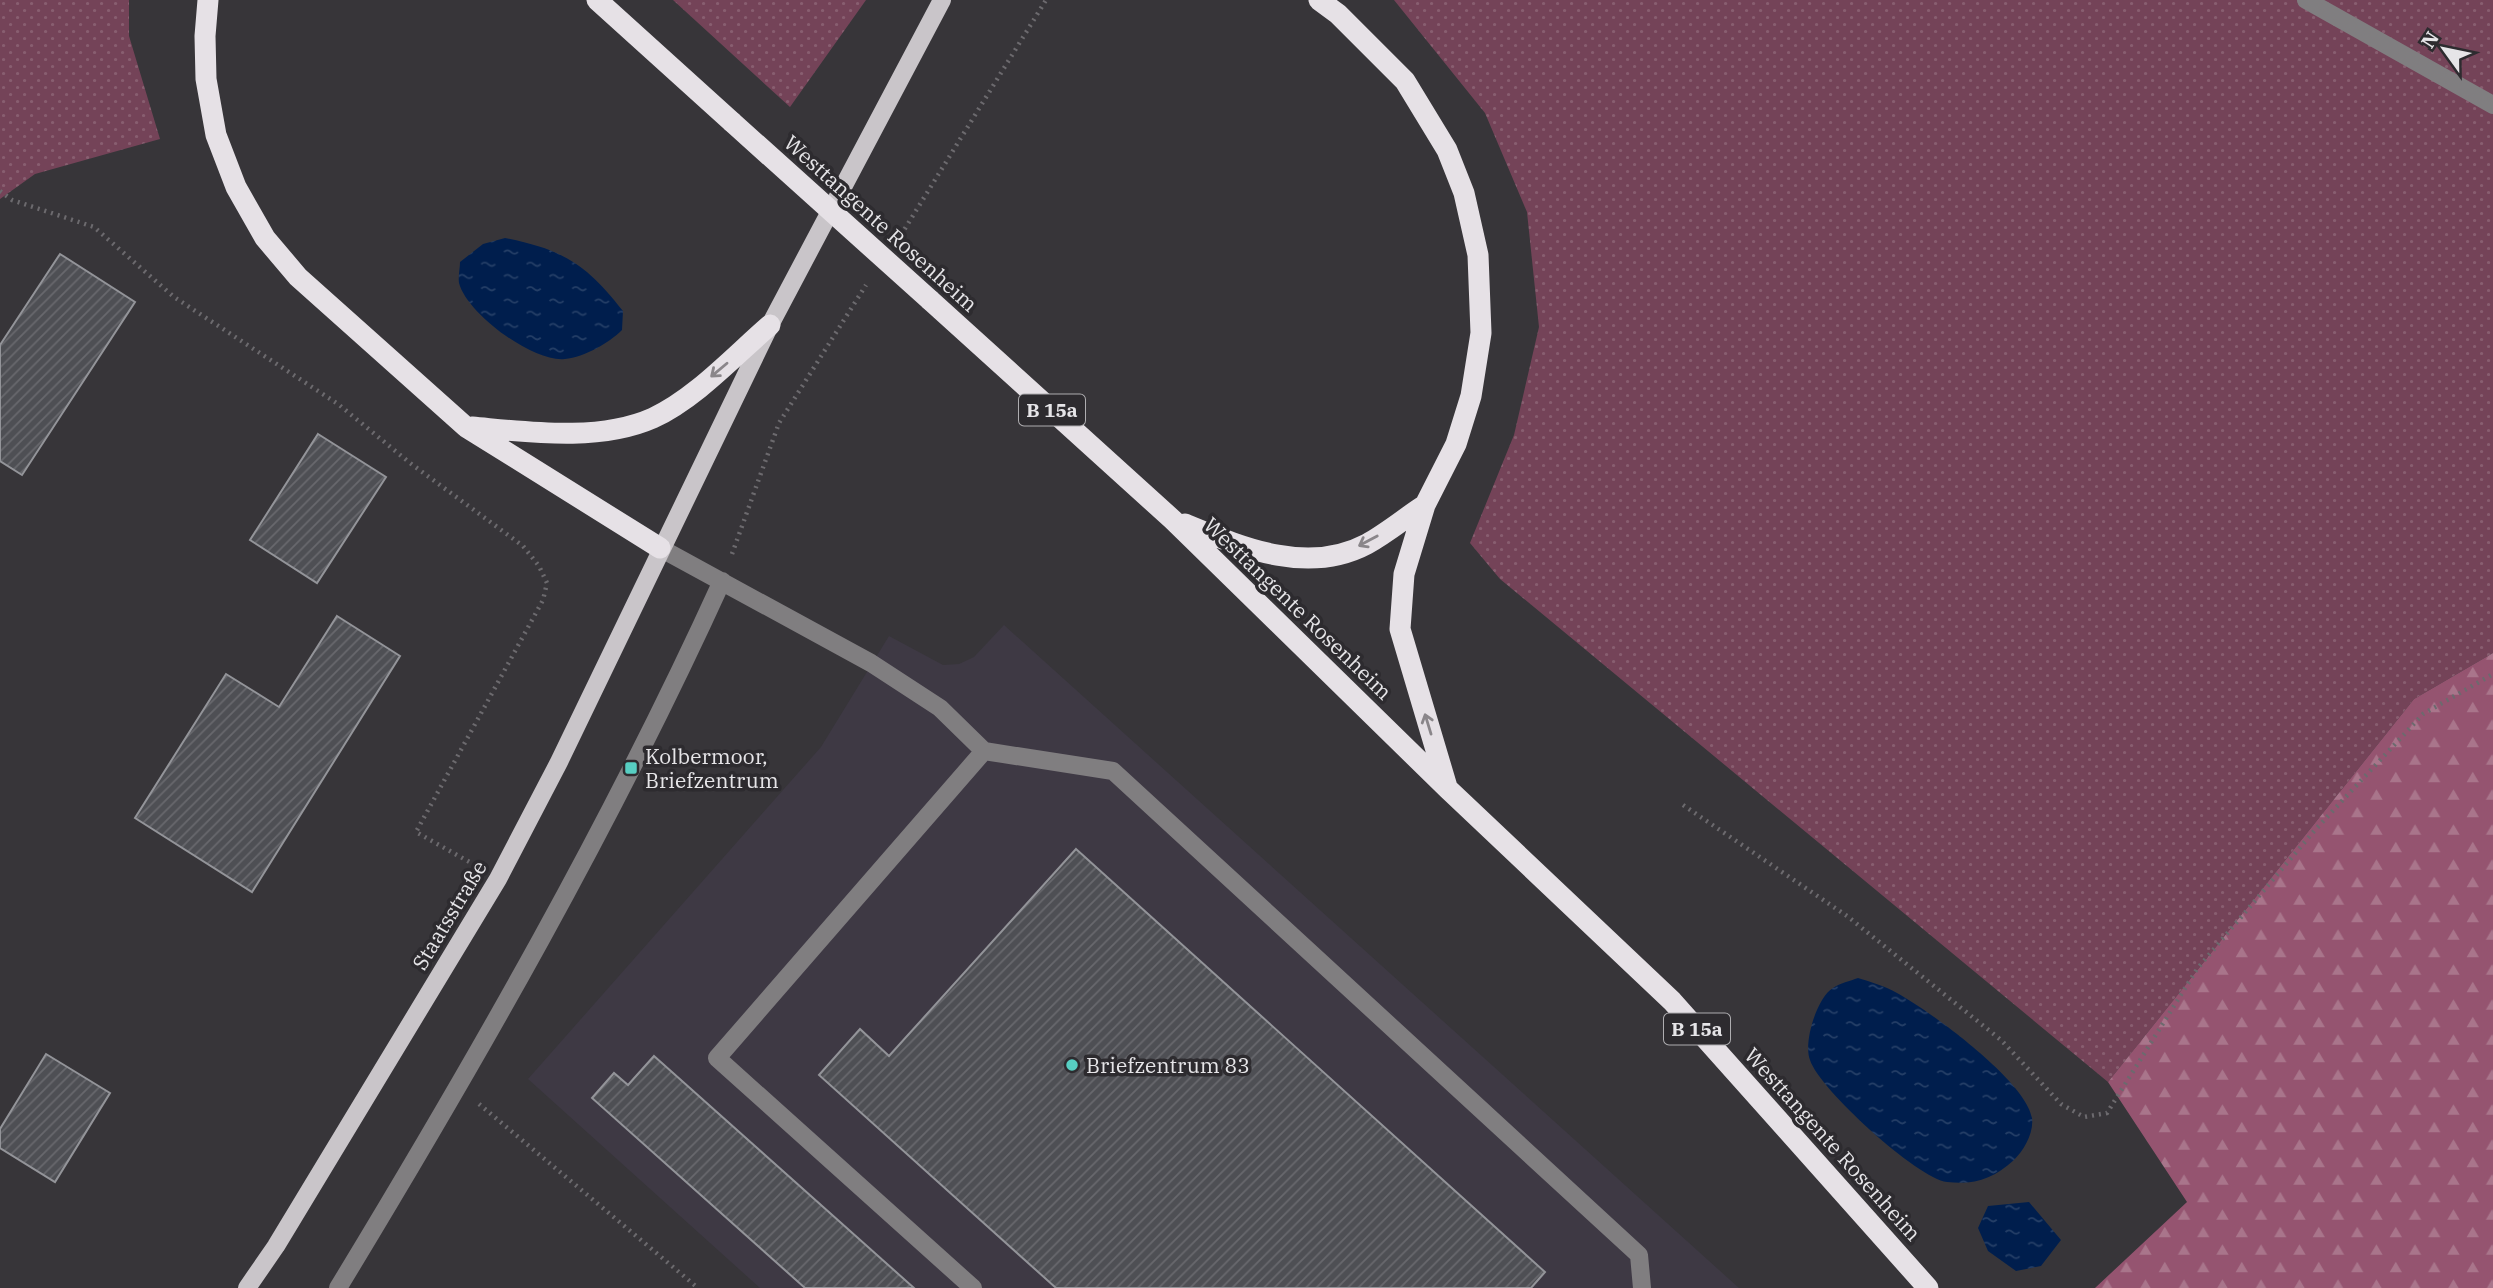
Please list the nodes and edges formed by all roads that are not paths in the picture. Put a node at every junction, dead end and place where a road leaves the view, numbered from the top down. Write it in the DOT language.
graph roads {
  1 [pos="208,0"];
  2 [pos="597,0"];
  3 [pos="942,0"];
  4 [pos="1320,0"];
  5 [pos="2306,0"];
  6 [pos="2493,105"];
  7 [pos="770,325"];
  8 [pos="466,427"];
  9 [pos="1425,505"];
  10 [pos="1173,520"];
  11 [pos="660,548"];
  12 [pos="722,581"];
  13 [pos="984,751"];
  14 [pos="1448,789"];
  15 [pos="247,1288"];
  16 [pos="338,1288"];
  17 [pos="973,1288"];
  18 [pos="1642,1288"];
  19 [pos="1928,1288"];
  1 -- 8 [label="highway"];
  2 -- 10 [label="highway, Westtangente Rosenheim / B 15a, bridge"];
  3 -- 7 [label="main road, Staatsstraße"];
  4 -- 9 [label="highway"];
  5 -- 6 [label="street"];
  7 -- 8 [label="highway, one-way"];
  7 -- 11 [label="main road, Staatsstraße"];
  8 -- 11 [label="highway"];
  9 -- 10 [label="highway, one-way"];
  14 -- 9 [label="highway, one-way"];
  10 -- 14 [label="highway, Westtangente Rosenheim / B 15a"];
  11 -- 12 [label="street"];
  11 -- 15 [label="main road, Staatsstraße"];
  12 -- 13 [label="street"];
  12 -- 16 [label="street"];
  13 -- 17 [label="street"];
  13 -- 18 [label="street"];
  14 -- 19 [label="highway, Westtangente Rosenheim / B 15a"];
}
